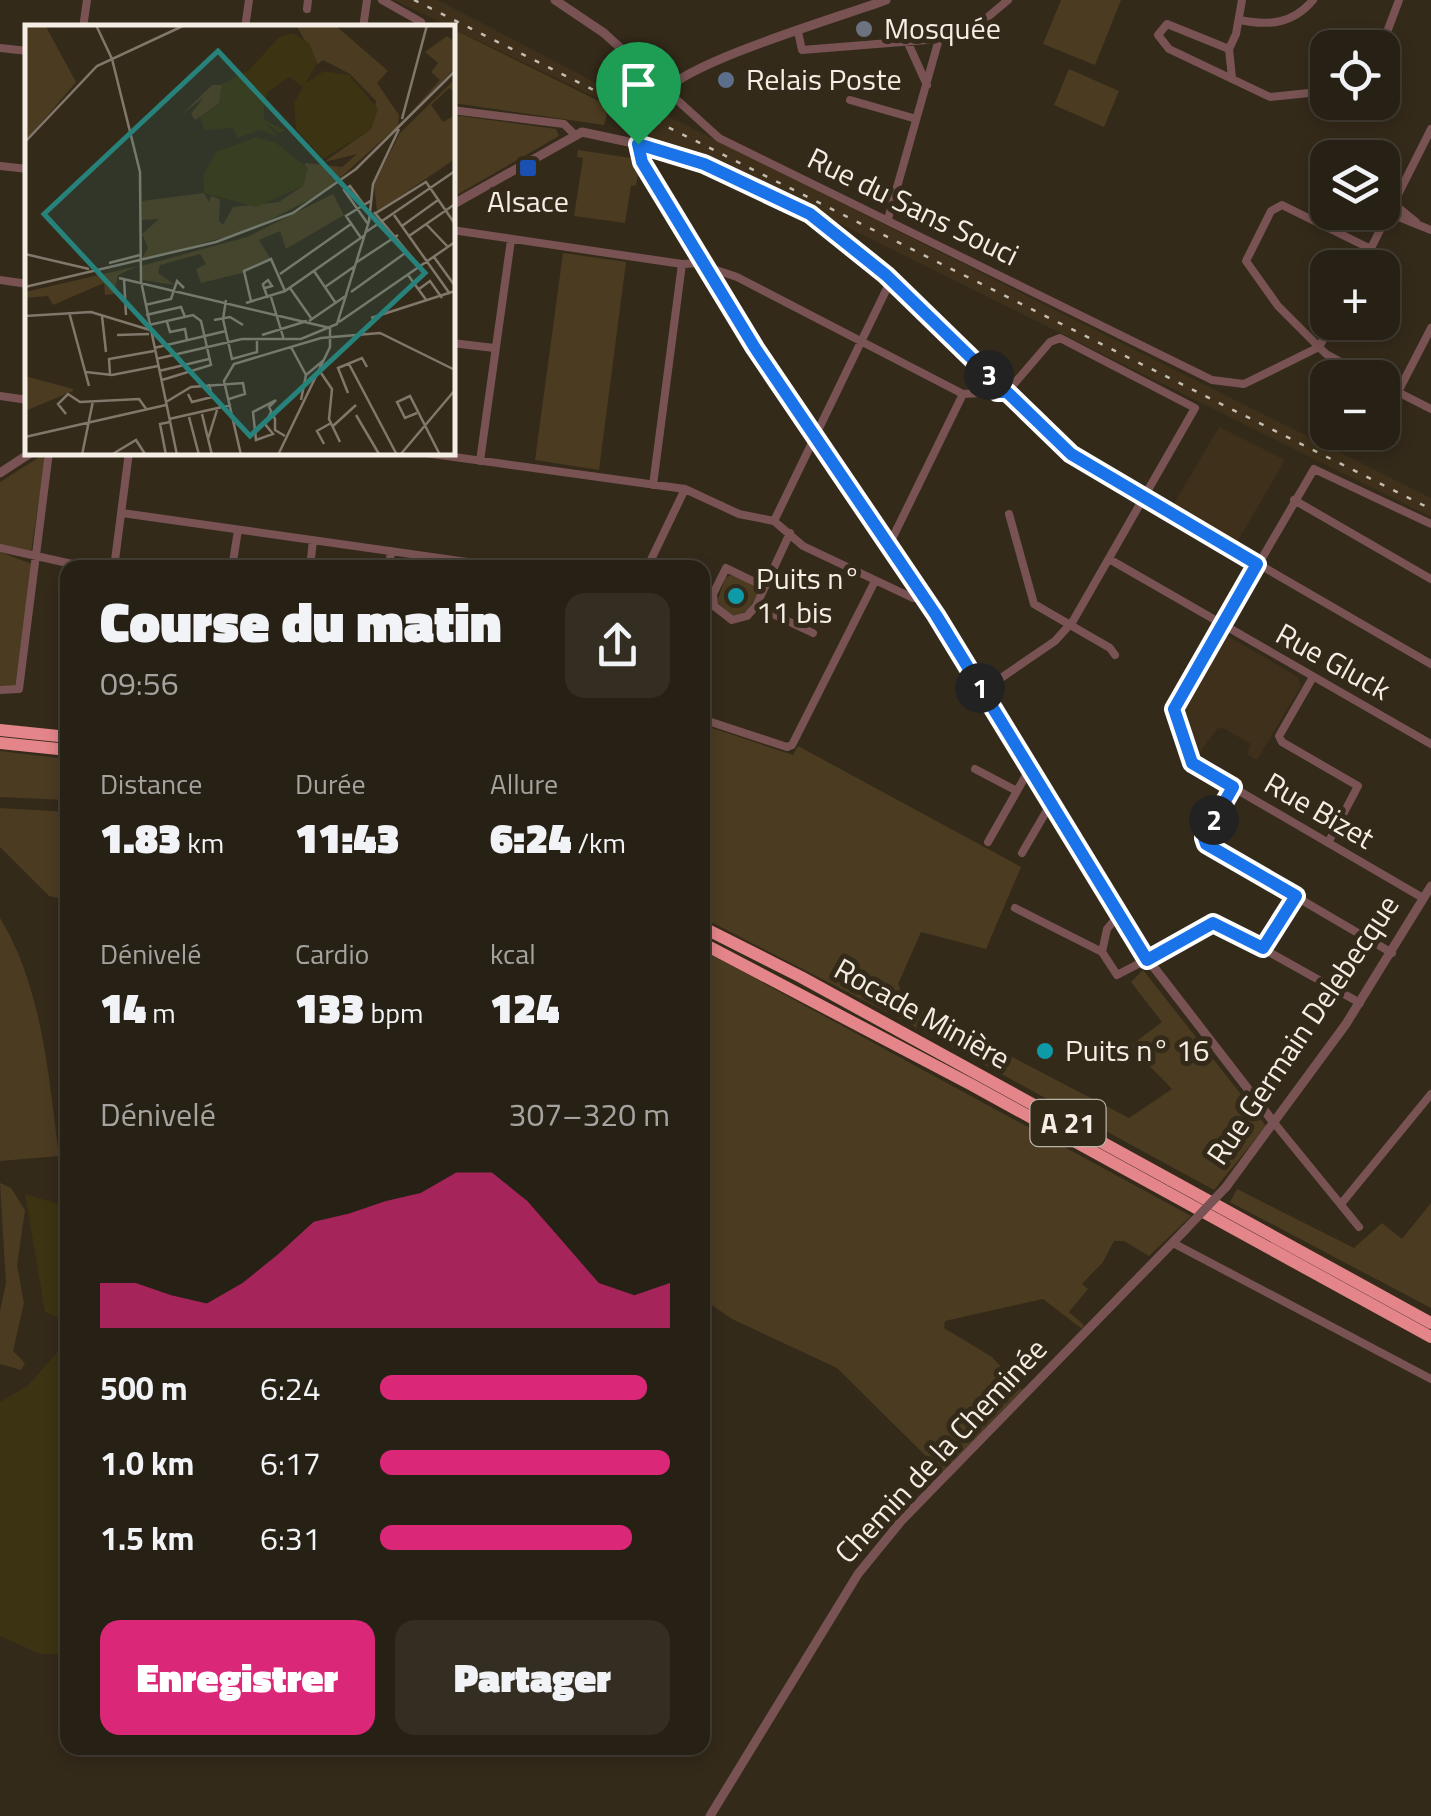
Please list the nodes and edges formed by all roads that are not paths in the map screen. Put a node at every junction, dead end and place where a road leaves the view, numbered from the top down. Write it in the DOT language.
graph roads {
  1 [pos="87,0"];
  2 [pos="249,0"];
  3 [pos="366,0"];
  4 [pos="382,0"];
  5 [pos="555,0"];
  6 [pos="886,0"];
  7 [pos="1008,0"];
  8 [pos="1242,0"];
  9 [pos="1313,0"];
  10 [pos="1399,0"];
  11 [pos="861,4"];
  12 [pos="1240,20"];
  13 [pos="421,22"];
  14 [pos="83,25"];
  15 [pos="245,25"];
  16 [pos="363,25"];
  17 [pos="1387,30"];
  18 [pos="798,32"];
  19 [pos="938,39"];
  20 [pos="908,43"];
  21 [pos="0,48"];
  22 [pos="1228,49"];
  23 [pos="25,52"];
  24 [pos="1232,78"];
  25 [pos="927,85"];
  26 [pos="665,89"];
  27 [pos="1310,93"];
  28 [pos="850,100"];
  29 [pos="455,110"];
  30 [pos="914,118"];
  31 [pos="1431,129"];
  32 [pos="575,134"];
  33 [pos="638,144"];
  34 [pos="0,166"];
  35 [pos="25,170"];
  36 [pos="1400,190"];
  37 [pos="455,202"];
  38 [pos="1400,213"];
  39 [pos="888,218"];
  40 [pos="1380,230"];
  41 [pos="1431,230"];
  42 [pos="455,231"];
  43 [pos="510,240"];
  44 [pos="1371,249"];
  45 [pos="682,264"];
  46 [pos="706,268"];
  47 [pos="0,280"];
  48 [pos="891,280"];
  49 [pos="25,284"];
  50 [pos="1431,328"];
  51 [pos="1323,340"];
  52 [pos="861,341"];
  53 [pos="455,342"];
  54 [pos="1319,347"];
  55 [pos="494,348"];
  56 [pos="1340,360"];
  57 [pos="1400,388"];
  58 [pos="1002,392"];
  59 [pos="1400,393"];
  60 [pos="964,394"];
  61 [pos="0,396"];
  62 [pos="25,400"];
  63 [pos="1431,409"];
  64 [pos="814,436"];
  65 [pos="27,455"];
  66 [pos="49,455"];
  67 [pos="129,455"];
  68 [pos="439,455"];
  69 [pos="480,461"];
  70 [pos="0,473"];
  71 [pos="652,484"];
  72 [pos="685,489"];
  73 [pos="1144,498"];
  74 [pos="1294,500"];
  75 [pos="122,514"];
  76 [pos="1009,514"];
  77 [pos="774,521"];
  78 [pos="1431,524"];
  79 [pos="238,530"];
  80 [pos="790,534"];
  81 [pos="313,540"];
  82 [pos="889,545"];
  83 [pos="0,548"];
  84 [pos="391,551"];
  85 [pos="37,555"];
  86 [pos="1109,559"];
  87 [pos="115,560"];
  88 [pos="233,560"];
  89 [pos="311,560"];
  90 [pos="390,560"];
  91 [pos="438,560"];
  92 [pos="651,560"];
  93 [pos="60,561"];
  94 [pos="1257,564"];
  95 [pos="1431,579"];
  96 [pos="876,580"];
  97 [pos="765,587"];
  98 [pos="924,596"];
  99 [pos="756,606"];
  100 [pos="1069,624"];
  101 [pos="1222,625"];
  102 [pos="813,633"];
  103 [pos="1115,655"];
  104 [pos="1431,664"];
  105 [pos="1313,677"];
  106 [pos="0,690"];
  107 [pos="982,691"];
  108 [pos="710,721"];
  109 [pos="0,730"];
  110 [pos="60,736"];
  111 [pos="0,744"];
  112 [pos="1431,744"];
  113 [pos="60,749"];
  114 [pos="975,769"];
  115 [pos="1028,770"];
  116 [pos="1233,787"];
  117 [pos="1015,790"];
  118 [pos="1050,805"];
  119 [pos="988,842"];
  120 [pos="1328,842"];
  121 [pos="1022,853"];
  122 [pos="1431,886"];
  123 [pos="1296,896"];
  124 [pos="1423,898"];
  125 [pos="1015,908"];
  126 [pos="1118,918"];
  127 [pos="710,932"];
  128 [pos="710,947"];
  129 [pos="1263,948"];
  130 [pos="1102,952"];
  131 [pos="1392,953"];
  132 [pos="1147,960"];
  133 [pos="1360,1003"];
  134 [pos="1431,1094"];
  135 [pos="1275,1124"];
  136 [pos="1340,1204"];
  137 [pos="1359,1227"];
  138 [pos="1173,1243"];
  139 [pos="1431,1322"];
  140 [pos="1431,1337"];
  141 [pos="1431,1379"];
  142 [pos="710,1816"];
  1 -- 14 [label="street"];
  2 -- 15 [label="street"];
  3 -- 16 [label="street"];
  4 -- 13 [label="street"];
  5 -- 26 [label="street"];
  6 -- 11 [label="street"];
  7 -- 19 [label="street"];
  8 -- 12 [label="street"];
  9 -- 12 [label="street"];
  10 -- 17 [label="street"];
  11 -- 18 [label="street"];
  12 -- 22 [label="street"];
  18 -- 20 [label="street"];
  18 -- 26 [label="street"];
  19 -- 20 [label="street"];
  19 -- 25 [label="street"];
  20 -- 25 [label="street"];
  21 -- 23 [label="street"];
  22 -- 24 [label="street"];
  22 -- 24 [label="street"];
  24 -- 27 [label="street"];
  25 -- 30 [label="street"];
  26 -- 33 [label="street"];
  26 -- 39 [label="street, Rue du Sans Souci"];
  28 -- 30 [label="street"];
  29 -- 32 [label="street"];
  30 -- 39 [label="street"];
  31 -- 36 [label="street"];
  32 -- 33 [label="street"];
  32 -- 37 [label="street"];
  33 -- 46 [label="street"];
  33 -- 48 [label="street"];
  34 -- 35 [label="street"];
  38 -- 41 [label="street"];
  39 -- 54 [label="street, Rue du Sans Souci"];
  40 -- 44 [label="street"];
  42 -- 43 [label="street"];
  43 -- 45 [label="street"];
  43 -- 55 [label="street"];
  44 -- 54 [label="street"];
  45 -- 46 [label="street"];
  45 -- 71 [label="street"];
  46 -- 52 [label="street"];
  46 -- 64 [label="street"];
  47 -- 49 [label="street"];
  48 -- 52 [label="street"];
  48 -- 58 [label="street"];
  50 -- 57 [label="street"];
  51 -- 54 [label="street"];
  52 -- 60 [label="street"];
  52 -- 64 [label="street"];
  53 -- 55 [label="street"];
  54 -- 56 [label="street"];
  55 -- 69 [label="street"];
  58 -- 60 [label="street"];
  58 -- 73 [label="street"];
  58 -- 73 [label="street"];
  59 -- 63 [label="street"];
  60 -- 82 [label="street"];
  61 -- 62 [label="street"];
  64 -- 77 [label="street"];
  64 -- 82 [label="street"];
  65 -- 70 [label="street"];
  66 -- 85 [label="street"];
  67 -- 75 [label="street"];
  68 -- 69 [label="street"];
  69 -- 71 [label="street"];
  71 -- 72 [label="street"];
  72 -- 77 [label="street"];
  72 -- 92 [label="street"];
  73 -- 86 [label="street"];
  73 -- 94 [label="street"];
  74 -- 78 [label="street"];
  74 -- 94 [label="street"];
  74 -- 95 [label="street"];
  75 -- 79 [label="street"];
  75 -- 87 [label="street"];
  76 -- 100 [label="street"];
  77 -- 80 [label="street"];
  79 -- 81 [label="street"];
  79 -- 88 [label="street"];
  80 -- 96 [label="street"];
  80 -- 97 [label="street"];
  81 -- 84 [label="street"];
  81 -- 89 [label="street"];
  82 -- 98 [label="street"];
  83 -- 85 [label="street"];
  84 -- 90 [label="street"];
  84 -- 91 [label="street"];
  85 -- 93 [label="street"];
  85 -- 106 [label="street"];
  86 -- 100 [label="street"];
  86 -- 101 [label="street, Rue Gluck"];
  94 -- 101 [label="street"];
  94 -- 104 [label="street"];
  96 -- 98 [label="street"];
  96 -- 108 [label="street"];
  97 -- 99 [label="street"];
  97 -- 99 [label="street"];
  98 -- 107 [label="street"];
  99 -- 102 [label="street"];
  100 -- 103 [label="street"];
  100 -- 107 [label="street"];
  101 -- 105 [label="street, Rue Gluck"];
  101 -- 116 [label="street, Rue Bizet"];
  105 -- 112 [label="street, Rue Gluck"];
  105 -- 120 [label="street"];
  107 -- 115 [label="street"];
  109 -- 110 [label="highway"];
  111 -- 113 [label="highway"];
  114 -- 117 [label="street"];
  115 -- 117 [label="street"];
  115 -- 118 [label="street"];
  116 -- 120 [label="street, Rue Bizet"];
  116 -- 123 [label="street"];
  117 -- 119 [label="street"];
  118 -- 121 [label="street"];
  118 -- 126 [label="street"];
  120 -- 124 [label="street, Rue Bizet"];
  122 -- 124 [label="street, Rue Germain Delebecque"];
  123 -- 129 [label="street"];
  123 -- 131 [label="street"];
  124 -- 131 [label="street, Rue Germain Delebecque"];
  125 -- 130 [label="street"];
  126 -- 130 [label="street"];
  126 -- 132 [label="street"];
  127 -- 139 [label="highway, Rocade Minière / A 21"];
  128 -- 140 [label="highway, Rocade Minière / A 21"];
  129 -- 132 [label="street"];
  129 -- 133 [label="street"];
  130 -- 132 [label="street"];
  131 -- 133 [label="street, Rue Germain Delebecque"];
  132 -- 135 [label="street"];
  133 -- 135 [label="street, Rue Germain Delebecque"];
  134 -- 136 [label="street"];
  135 -- 136 [label="street"];
  135 -- 138 [label="street, Rue Germain Delebecque, bridge"];
  136 -- 137 [label="street"];
  138 -- 141 [label="street"];
  138 -- 142 [label="street, Chemin de la Cheminée"];
}
